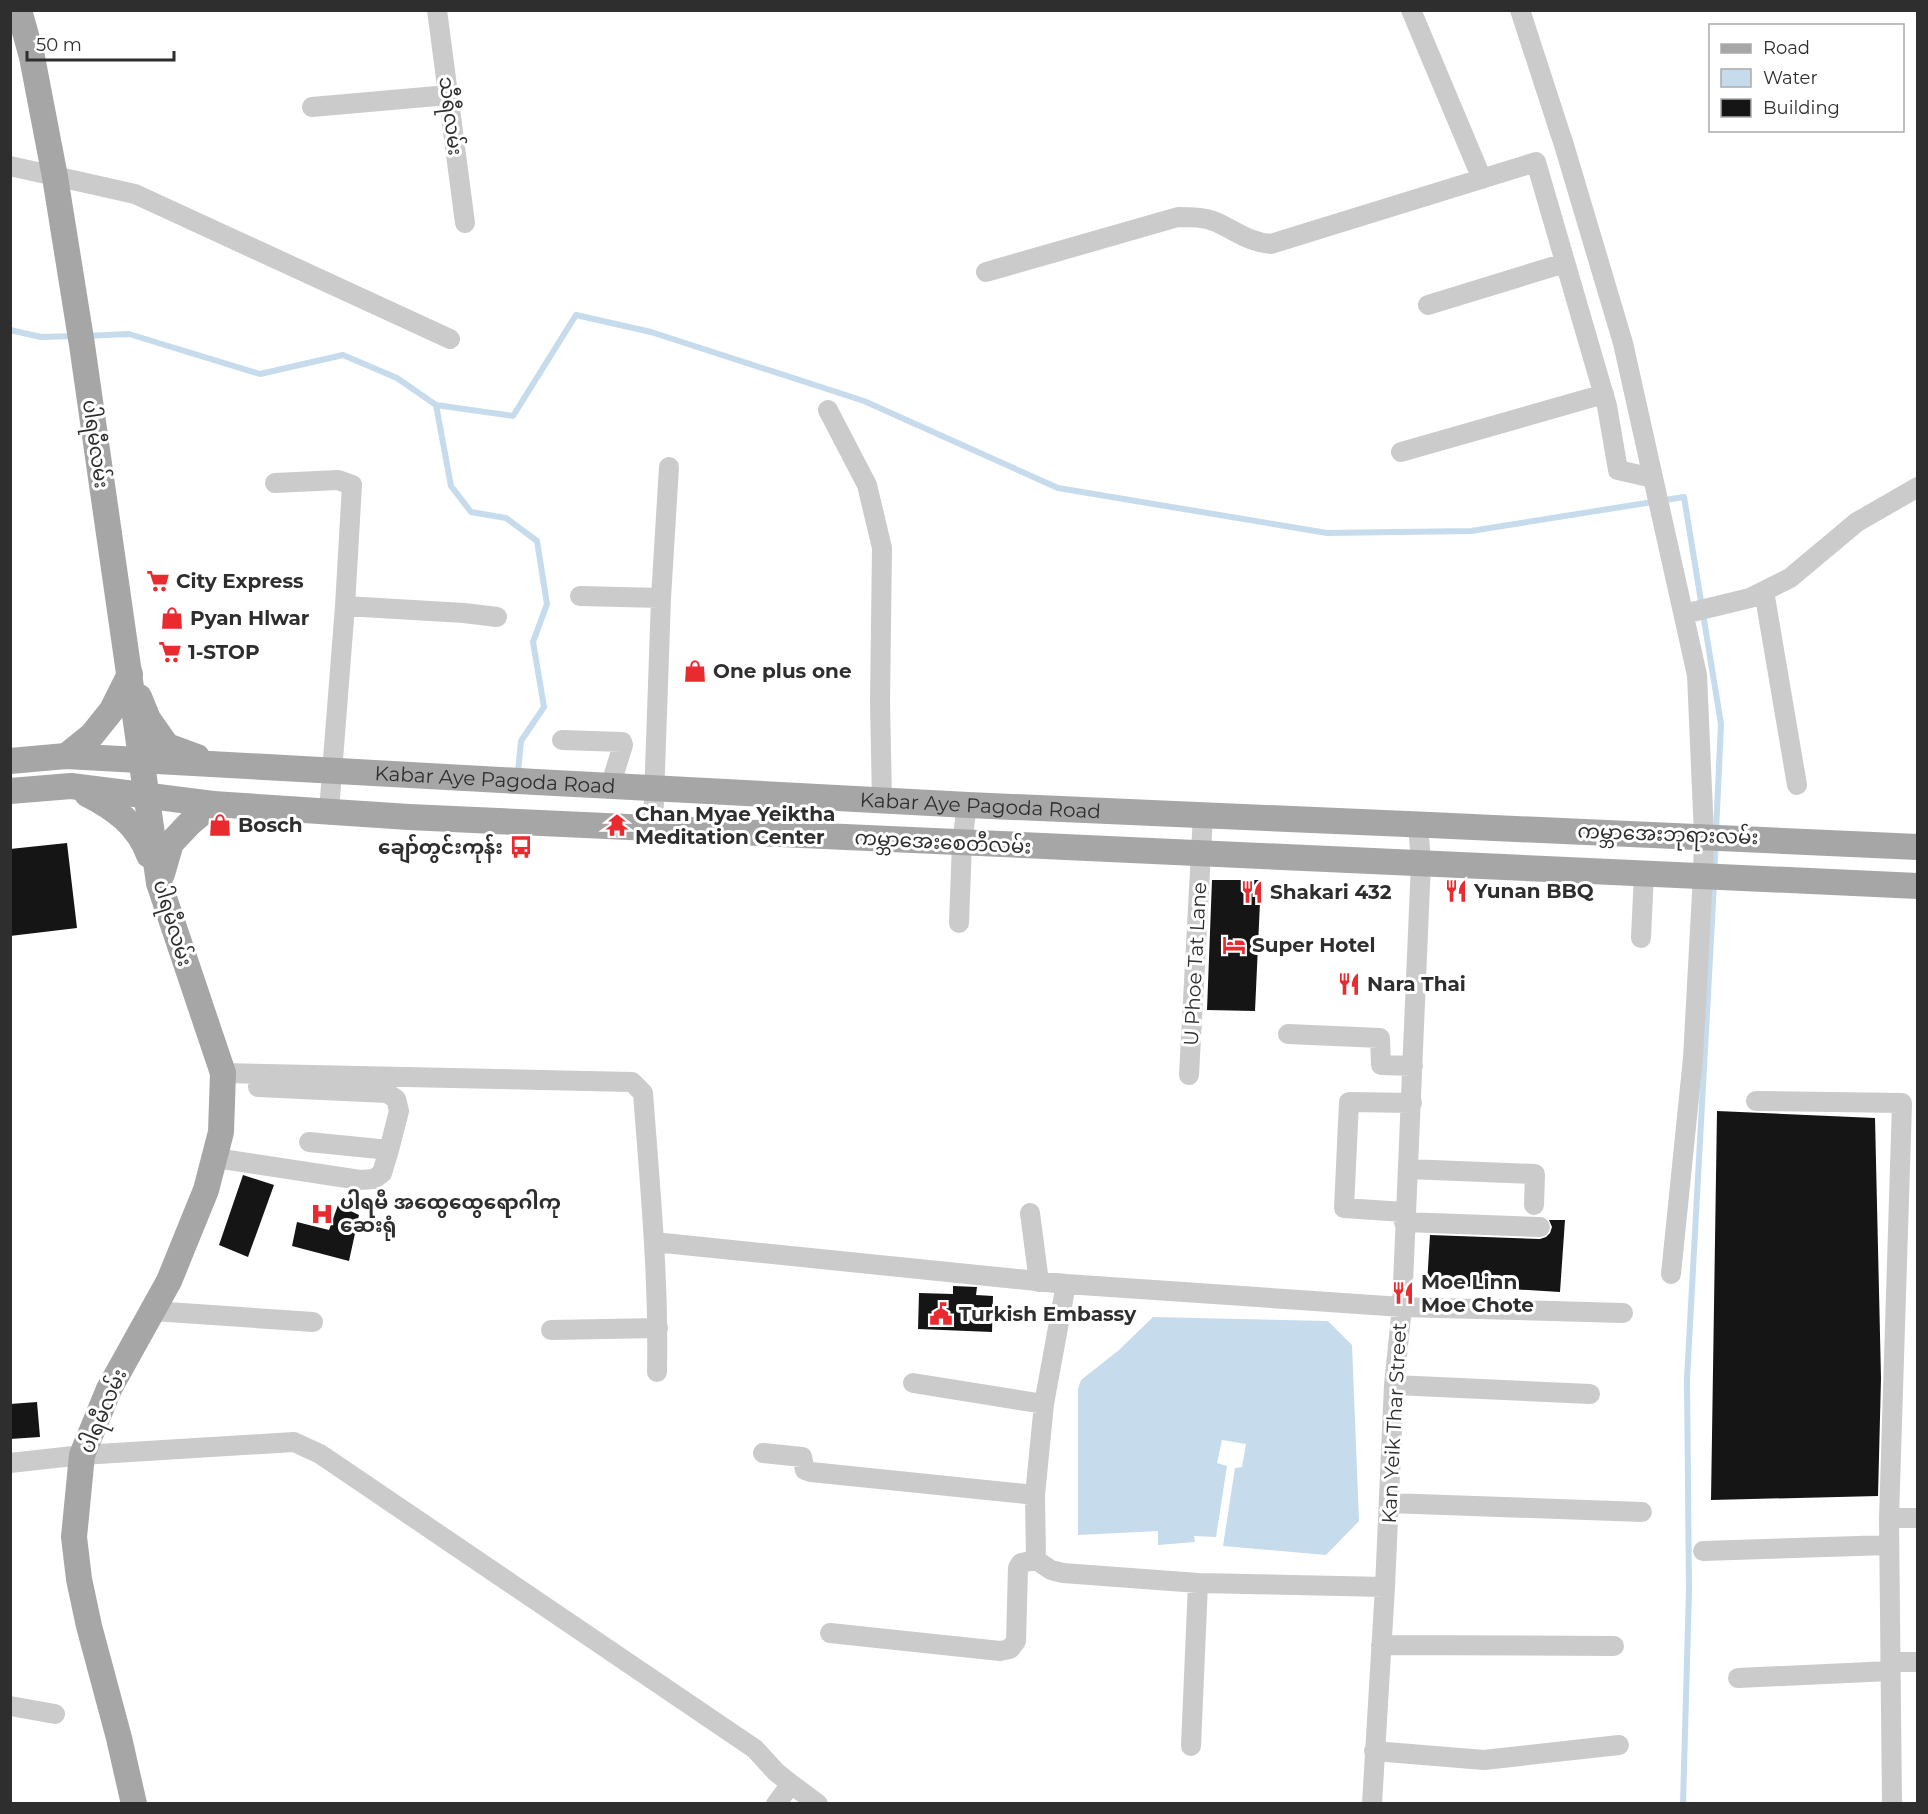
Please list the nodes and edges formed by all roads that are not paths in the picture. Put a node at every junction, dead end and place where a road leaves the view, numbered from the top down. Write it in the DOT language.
graph roads {
  1 [pos="20,10"];
  2 [pos="437,10"];
  3 [pos="1411,10"];
  4 [pos="1520,10"];
  5 [pos="448,95"];
  6 [pos="312,106"];
  7 [pos="10,166"];
  8 [pos="55,177"];
  9 [pos="1482,179"];
  10 [pos="465,223"];
  11 [pos="1565,263"];
  12 [pos="986,272"];
  13 [pos="1428,305"];
  14 [pos="450,339"];
  15 [pos="1604,394"];
  16 [pos="828,410"];
  17 [pos="1401,452"];
  18 [pos="669,467"];
  19 [pos="1653,478"];
  20 [pos="275,483"];
  21 [pos="1917,487"];
  22 [pos="1764,591"];
  23 [pos="580,596"];
  24 [pos="661,598"];
  25 [pos="345,606"];
  26 [pos="1684,614"];
  27 [pos="497,617"];
  28 [pos="130,674"];
  29 [pos="562,740"];
  30 [pos="66,756"];
  31 [pos="141,760"];
  32 [pos="10,761"];
  33 [pos="220,765"];
  34 [pos="333,771"];
  35 [pos="411,776"];
  36 [pos="1797,785"];
  37 [pos="71,786"];
  38 [pos="610,787"];
  39 [pos="654,789"];
  40 [pos="10,791"];
  41 [pos="146,797"];
  42 [pos="882,800"];
  43 [pos="213,804"];
  44 [pos="967,805"];
  45 [pos="329,811"];
  46 [pos="1203,815"];
  47 [pos="409,817"];
  48 [pos="1418,824"];
  49 [pos="653,828"];
  50 [pos="1704,835"];
  51 [pos="1806,841"];
  52 [pos="962,843"];
  53 [pos="1917,847"];
  54 [pos="1201,854"];
  55 [pos="1421,862"];
  56 [pos="1644,873"];
  57 [pos="1711,876"];
  58 [pos="1804,880"];
  59 [pos="159,883"];
  60 [pos="1917,886"];
  61 [pos="959,923"];
  62 [pos="1641,938"];
  63 [pos="1288,1034"];
  64 [pos="1413,1066"];
  65 [pos="1189,1075"];
  66 [pos="224,1079"];
  67 [pos="1756,1101"];
  68 [pos="1412,1103"];
  69 [pos="1909,1127"];
  70 [pos="309,1142"];
  71 [pos="389,1150"];
  72 [pos="215,1158"];
  73 [pos="1408,1169"];
  74 [pos="1534,1205"];
  75 [pos="1030,1213"];
  76 [pos="1404,1217"];
  77 [pos="1540,1227"];
  78 [pos="654,1242"];
  79 [pos="1671,1274"];
  80 [pos="1039,1282"];
  81 [pos="1066,1284"];
  82 [pos="1402,1307"];
  83 [pos="153,1311"];
  84 [pos="1623,1313"];
  85 [pos="313,1322"];
  86 [pos="658,1328"];
  87 [pos="551,1330"];
  88 [pos="657,1372"];
  89 [pos="913,1383"];
  90 [pos="1395,1385"];
  91 [pos="1590,1394"];
  92 [pos="1044,1404"];
  93 [pos="763,1453"];
  94 [pos="82,1455"];
  95 [pos="10,1463"];
  96 [pos="1035,1495"];
  97 [pos="1389,1503"];
  98 [pos="1642,1512"];
  99 [pos="1889,1518"];
  100 [pos="1917,1518"];
  101 [pos="1889,1545"];
  102 [pos="1703,1551"];
  103 [pos="1036,1560"];
  104 [pos="1198,1583"];
  105 [pos="1385,1587"];
  106 [pos="830,1633"];
  107 [pos="1381,1646"];
  108 [pos="1614,1646"];
  109 [pos="1917,1662"];
  110 [pos="1890,1666"];
  111 [pos="1738,1678"];
  112 [pos="10,1706"];
  113 [pos="55,1714"];
  114 [pos="1619,1744"];
  115 [pos="1191,1746"];
  116 [pos="1374,1750"];
  117 [pos="791,1784"];
  118 [pos="134,1803"];
  119 [pos="776,1803"];
  120 [pos="818,1803"];
  121 [pos="1372,1803"];
  122 [pos="1892,1803"];
  1 -- 8 [label="main road, ပါရမီလမ်း"];
  2 -- 5 [label="street, သီရီလမ်း"];
  3 -- 9 [label="street"];
  4 -- 19 [label="street"];
  5 -- 6 [label="street"];
  5 -- 10 [label="street, သီရီလမ်း"];
  7 -- 8 [label="street"];
  8 -- 14 [label="street"];
  8 -- 28 [label="main road, ပါရမီလမ်း"];
  9 -- 11 [label="street"];
  9 -- 12 [label="street"];
  11 -- 13 [label="street"];
  11 -- 15 [label="street"];
  15 -- 17 [label="street"];
  15 -- 19 [label="street"];
  16 -- 42 [label="street"];
  18 -- 24 [label="street"];
  19 -- 26 [label="street"];
  20 -- 25 [label="street"];
  21 -- 22 [label="street"];
  22 -- 26 [label="street"];
  22 -- 36 [label="street"];
  23 -- 24 [label="street"];
  24 -- 39 [label="street"];
  25 -- 27 [label="street"];
  25 -- 34 [label="street"];
  26 -- 50 [label="street"];
  28 -- 30 [label="main road"];
  28 -- 31 [label="main road, ပါရမီလမ်း"];
  28 -- 33 [label="main road"];
  29 -- 38 [label="street"];
  30 -- 31 [label="main road"];
  30 -- 32 [label="main road"];
  31 -- 33 [label="main road"];
  31 -- 41 [label="main road, ပါရမီလမ်း"];
  33 -- 34 [label="main road, Kabar Aye Pagoda Road"];
  34 -- 35 [label="main road, Kabar Aye Pagoda Road"];
  34 -- 45 [label="street"];
  35 -- 38 [label="main road, Kabar Aye Pagoda Road"];
  35 -- 47 [label="main road"];
  37 -- 40 [label="main road"];
  37 -- 41 [label="main road"];
  37 -- 59 [label="main road"];
  38 -- 39 [label="main road, Kabar Aye Pagoda Road"];
  39 -- 42 [label="main road, Kabar Aye Pagoda Road"];
  39 -- 49 [label="street"];
  41 -- 43 [label="main road"];
  41 -- 59 [label="main road, ပါရမီလမ်း"];
  42 -- 44 [label="main road, Kabar Aye Pagoda Road"];
  43 -- 45 [label="main road, ကမ္ဘာအေးစေတီလမ်း"];
  43 -- 59 [label="main road"];
  44 -- 46 [label="main road, Kabar Aye Pagoda Road"];
  44 -- 52 [label="street"];
  45 -- 47 [label="main road, ကမ္ဘာအေးစေတီလမ်း"];
  46 -- 48 [label="main road, Kabar Aye Pagoda Road"];
  46 -- 54 [label="street, U Phoe Tat Lane"];
  47 -- 49 [label="main road, ကမ္ဘာအေးစေတီလမ်း"];
  48 -- 50 [label="main road, ကမ္ဘာအေးဘုရားလမ်း"];
  48 -- 55 [label="street, Kan Yeik Thar Street"];
  49 -- 52 [label="main road, ကမ္ဘာအေးစေတီလမ်း"];
  50 -- 51 [label="main road, ကမ္ဘာအေးဘုရားလမ်း"];
  50 -- 57 [label="street"];
  51 -- 53 [label="main road, ကမ္ဘာအေးဘုရားလမ်း"];
  51 -- 58 [label="main road"];
  52 -- 54 [label="main road, ကမ္ဘာအေးစေတီလမ်း"];
  52 -- 61 [label="street"];
  54 -- 55 [label="main road, ကမ္ဘာအေးစေတီလမ်း"];
  54 -- 65 [label="street, U Phoe Tat Lane"];
  55 -- 56 [label="main road, ကမ္ဘာအေးဘုရားလမ်း"];
  55 -- 64 [label="street, Kan Yeik Thar Street"];
  56 -- 57 [label="main road, ကမ္ဘာအေးဘုရားလမ်း"];
  56 -- 62 [label="street"];
  57 -- 58 [label="main road, ကမ္ဘာအေးဘုရားလမ်း"];
  57 -- 79 [label="street"];
  58 -- 60 [label="main road, ကမ္ဘာအေးဘုရားလမ်း"];
  59 -- 66 [label="main road, ပါရမီလမ်း"];
  63 -- 64 [label="street"];
  64 -- 68 [label="street, Kan Yeik Thar Street"];
  66 -- 71 [label="street"];
  66 -- 72 [label="main road, ပါရမီလမ်း"];
  66 -- 78 [label="street"];
  67 -- 69 [label="street"];
  68 -- 73 [label="street, Kan Yeik Thar Street"];
  68 -- 76 [label="street"];
  69 -- 99 [label="street"];
  70 -- 71 [label="street"];
  71 -- 72 [label="street"];
  72 -- 83 [label="main road, ပါရမီလမ်း"];
  73 -- 74 [label="street"];
  73 -- 76 [label="street, Kan Yeik Thar Street"];
  75 -- 80 [label="street"];
  76 -- 77 [label="street"];
  76 -- 82 [label="street, Kan Yeik Thar Street"];
  78 -- 80 [label="street"];
  78 -- 86 [label="street"];
  80 -- 81 [label="street"];
  81 -- 82 [label="street"];
  81 -- 92 [label="street"];
  82 -- 84 [label="street"];
  82 -- 90 [label="street, Kan Yeik Thar Street"];
  83 -- 85 [label="street"];
  83 -- 94 [label="main road, ပါရမီလမ်း"];
  86 -- 87 [label="street"];
  86 -- 88 [label="street"];
  89 -- 92 [label="street"];
  90 -- 91 [label="street"];
  90 -- 97 [label="street, Kan Yeik Thar Street"];
  92 -- 96 [label="street"];
  93 -- 96 [label="street"];
  94 -- 95 [label="street"];
  94 -- 117 [label="street"];
  94 -- 118 [label="main road, ပါရမီလမ်း"];
  96 -- 103 [label="street"];
  97 -- 98 [label="street"];
  97 -- 105 [label="street, Kan Yeik Thar Street"];
  99 -- 100 [label="street"];
  99 -- 101 [label="street"];
  101 -- 102 [label="street"];
  101 -- 110 [label="street"];
  103 -- 104 [label="street"];
  103 -- 106 [label="street"];
  104 -- 105 [label="street"];
  104 -- 115 [label="street"];
  105 -- 107 [label="street, Kan Yeik Thar Street"];
  107 -- 108 [label="street"];
  107 -- 116 [label="street, Kan Yeik Thar Street"];
  109 -- 110 [label="street"];
  110 -- 111 [label="street"];
  110 -- 122 [label="street"];
  112 -- 113 [label="street"];
  114 -- 116 [label="street"];
  116 -- 121 [label="street, Kan Yeik Thar Street"];
  117 -- 119 [label="street"];
  117 -- 120 [label="street"];
}
